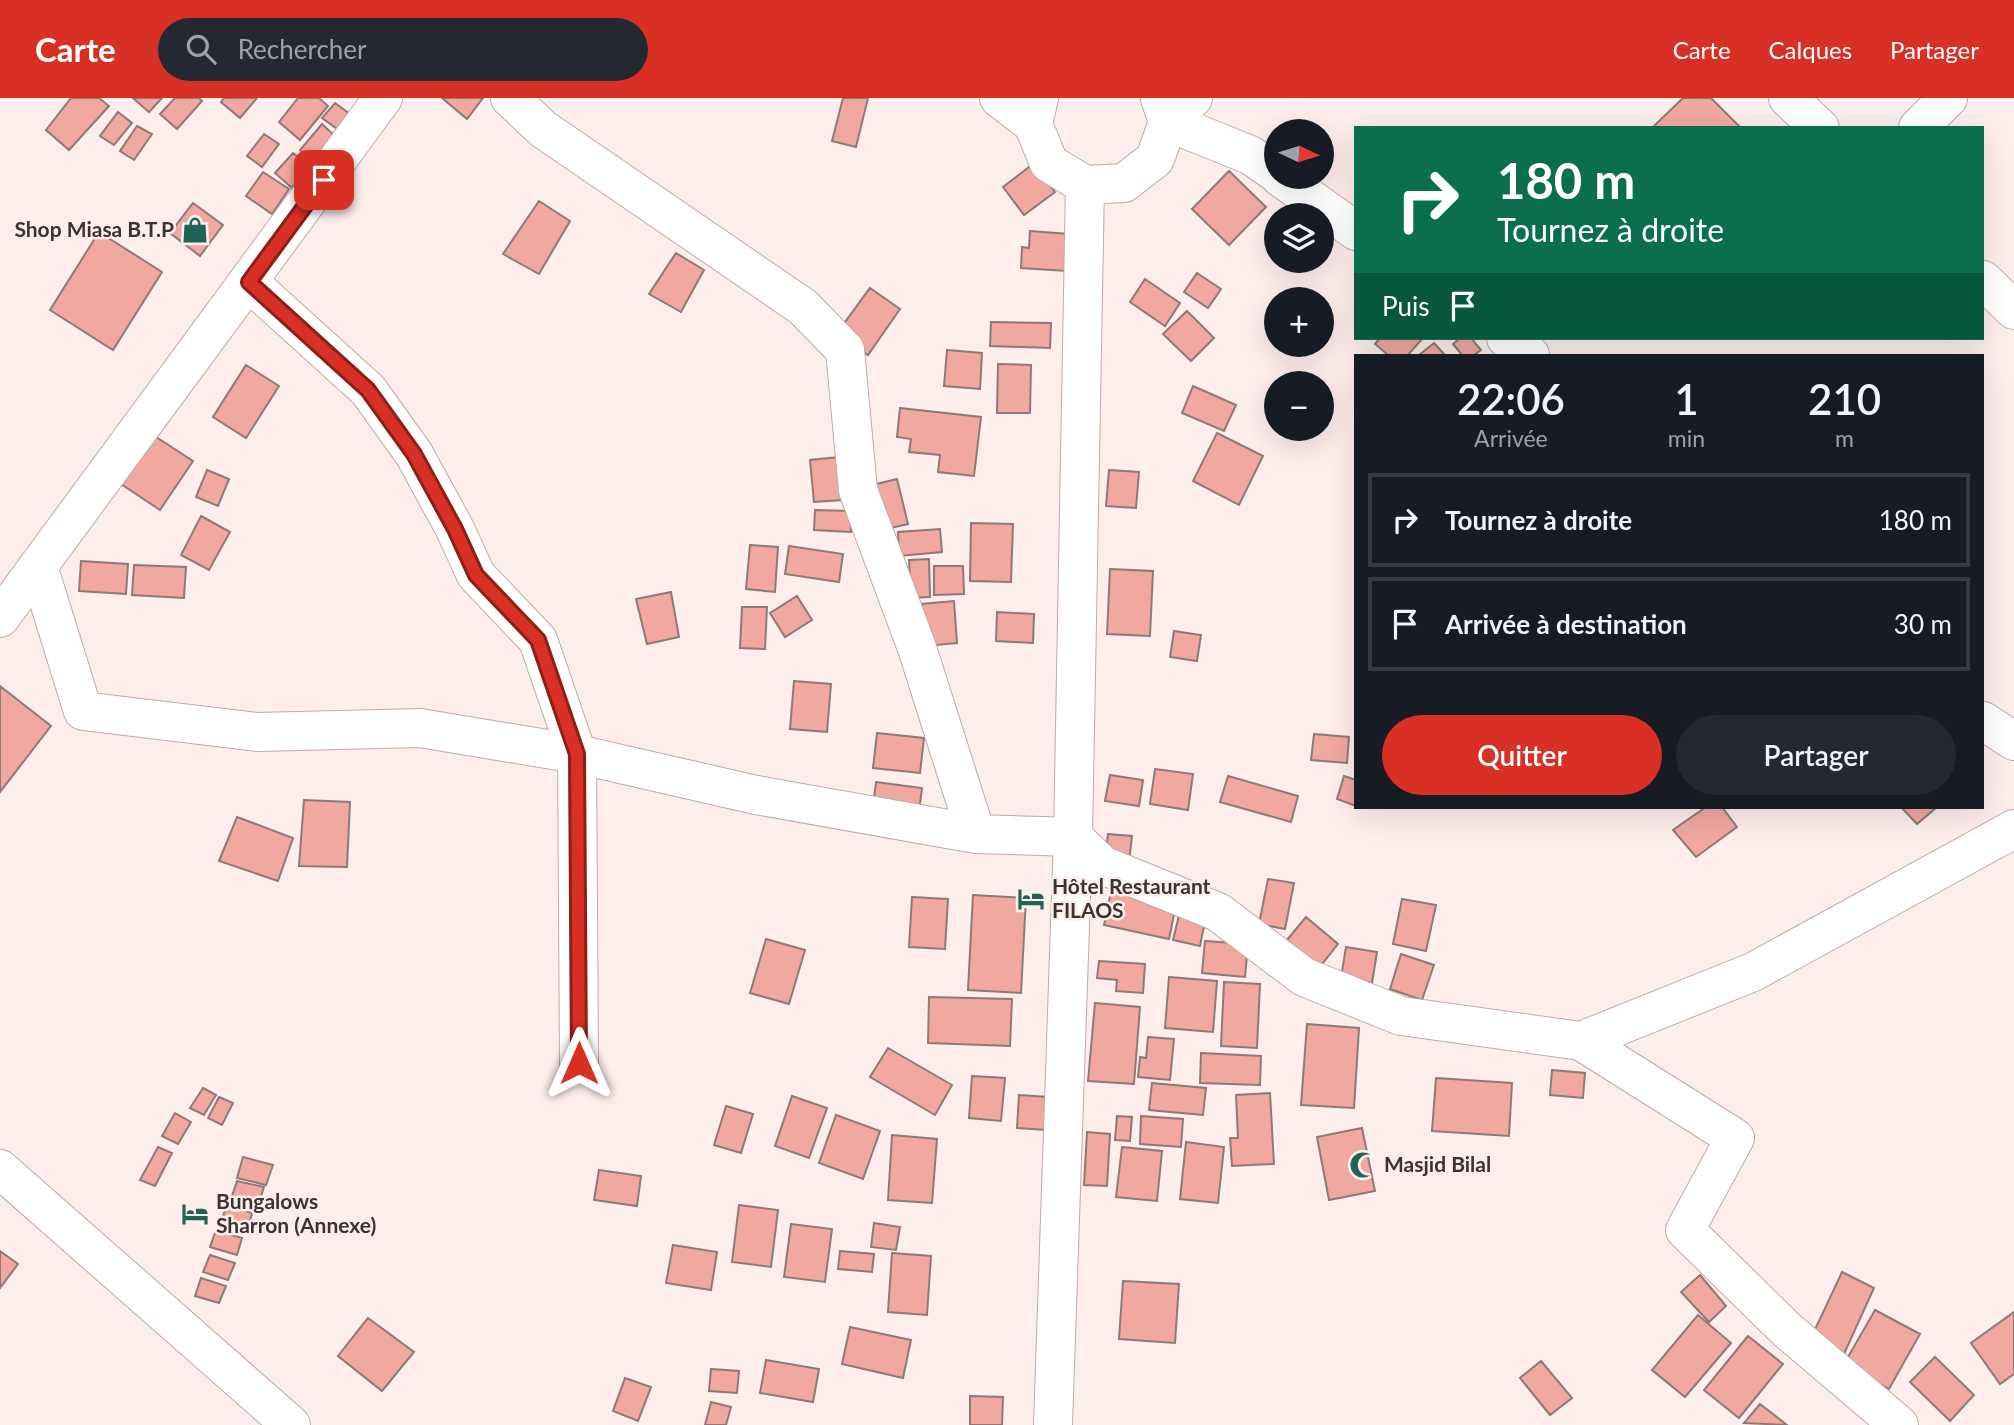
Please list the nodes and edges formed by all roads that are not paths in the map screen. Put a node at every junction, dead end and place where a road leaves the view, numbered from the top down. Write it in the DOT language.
graph roads {
  1 [pos="383,98"];
  2 [pos="510,98"];
  3 [pos="999,98"];
  4 [pos="1788,98"];
  5 [pos="1948,98"];
  6 [pos="1173,106"];
  7 [pos="1036,111"];
  8 [pos="1818,126"];
  9 [pos="1920,126"];
  10 [pos="1264,165"];
  11 [pos="1085,185"];
  12 [pos="1297,189"];
  13 [pos="1354,230"];
  14 [pos="1984,281"];
  15 [pos="249,282"];
  16 [pos="2014,310"];
  17 [pos="1509,340"];
  18 [pos="1529,354"];
  19 [pos="38,566"];
  20 [pos="0,618"];
  21 [pos="1984,722"];
  22 [pos="2014,741"];
  23 [pos="577,754"];
  24 [pos="2014,829"];
  25 [pos="976,834"];
  26 [pos="1073,837"];
  27 [pos="1581,1041"];
  28 [pos="579,1063"];
  29 [pos="0,1169"];
  30 [pos="291,1425"];
  31 [pos="1053,1425"];
  32 [pos="1899,1425"];
  1 -- 15 [label="street"];
  2 -- 25 [label="street"];
  3 -- 7 [label="street"];
  4 -- 8 [label="street"];
  5 -- 9 [label="street"];
  6 -- 10 [label="street"];
  6 -- 11 [label="street"];
  7 -- 11 [label="street"];
  11 -- 26 [label="street"];
  12 -- 13 [label="street"];
  14 -- 16 [label="street"];
  15 -- 19 [label="street"];
  15 -- 23 [label="street"];
  17 -- 18 [label="street"];
  19 -- 20 [label="street"];
  19 -- 23 [label="street"];
  21 -- 22 [label="street"];
  23 -- 25 [label="street"];
  23 -- 28 [label="street"];
  24 -- 27 [label="street"];
  25 -- 26 [label="street"];
  26 -- 27 [label="street"];
  26 -- 31 [label="street"];
  27 -- 32 [label="street"];
  29 -- 30 [label="street"];
}
